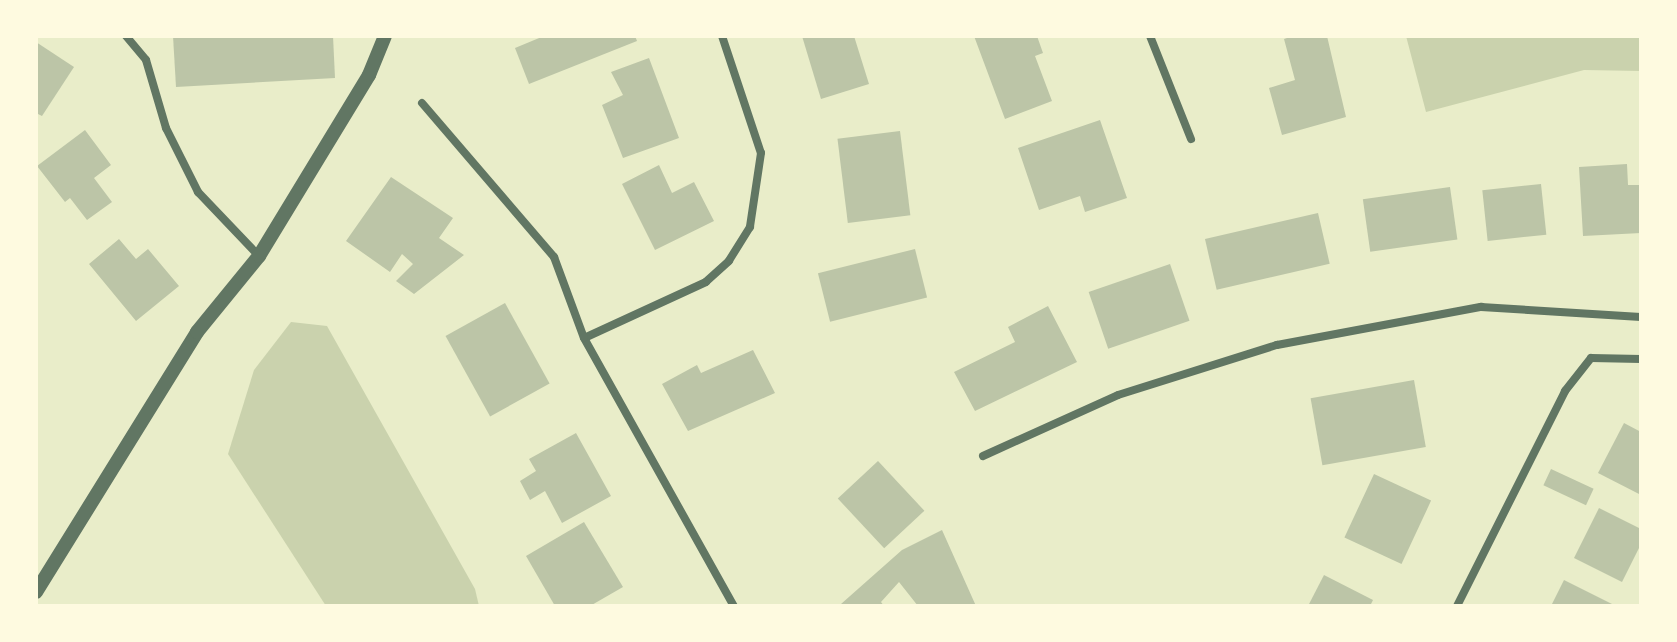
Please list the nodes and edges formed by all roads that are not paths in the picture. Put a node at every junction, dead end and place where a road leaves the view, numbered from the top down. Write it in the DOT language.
graph roads {
  1 [pos="126,36"];
  2 [pos="385,36"];
  3 [pos="722,36"];
  4 [pos="1150,36"];
  5 [pos="422,103"];
  6 [pos="1191,139"];
  7 [pos="259,256"];
  8 [pos="1641,317"];
  9 [pos="584,338"];
  10 [pos="1641,359"];
  11 [pos="983,456"];
  12 [pos="36,592"];
  13 [pos="734,606"];
  14 [pos="1457,606"];
  1 -- 7 [label="street"];
  2 -- 7 [label="street"];
  3 -- 9 [label="street"];
  4 -- 6 [label="street"];
  5 -- 9 [label="street"];
  7 -- 12 [label="street"];
  8 -- 11 [label="street"];
  9 -- 13 [label="street"];
  10 -- 14 [label="street"];
}
